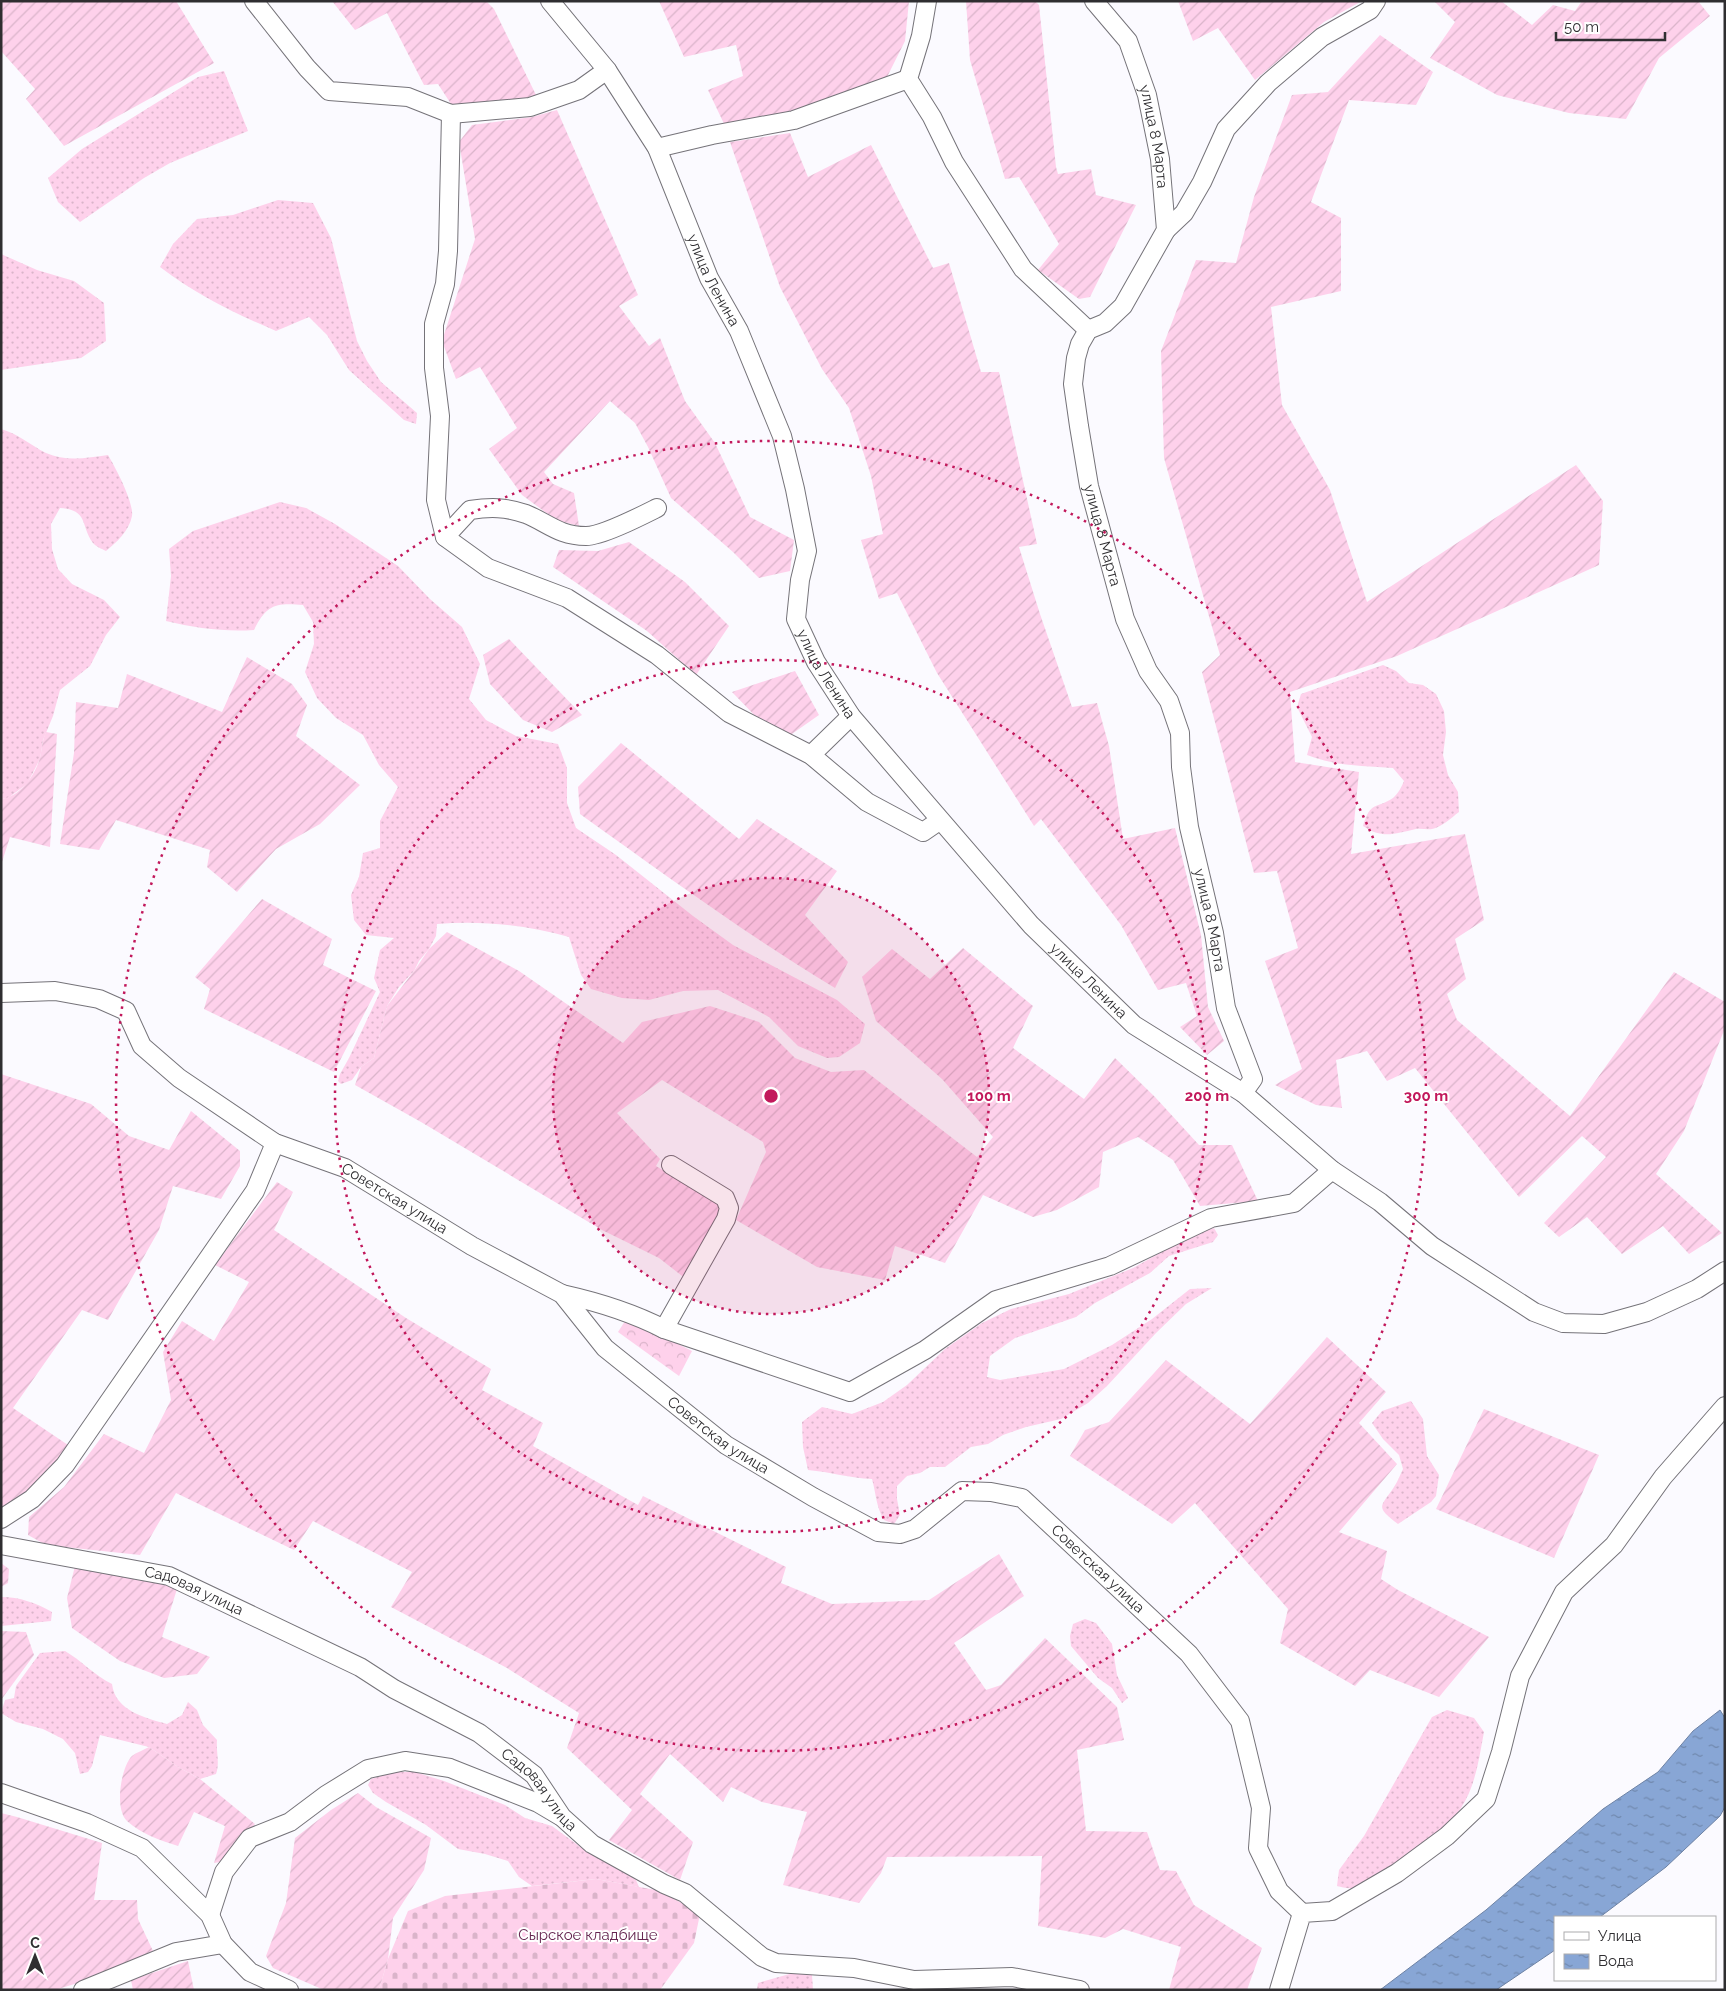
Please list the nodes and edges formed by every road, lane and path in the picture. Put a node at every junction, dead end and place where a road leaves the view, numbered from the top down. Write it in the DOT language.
graph roads {
  1 [pos="254,1"];
  2 [pos="550,1"];
  3 [pos="926,1"];
  4 [pos="1094,1"];
  5 [pos="1376,1"];
  6 [pos="607,70"];
  7 [pos="908,80"];
  8 [pos="451,114"];
  9 [pos="657,148"];
  10 [pos="1166,230"];
  11 [pos="1088,330"];
  12 [pos="657,508"];
  13 [pos="445,537"];
  14 [pos="851,716"];
  15 [pos="811,755"];
  16 [pos="939,820"];
  17 [pos="1,993"];
  18 [pos="1243,1093"];
  19 [pos="275,1144"];
  20 [pos="671,1165"];
  21 [pos="1332,1170"];
  22 [pos="1725,1271"];
  23 [pos="562,1294"];
  24 [pos="664,1329"];
  25 [pos="1725,1406"];
  26 [pos="1,1519"];
  27 [pos="1,1545"];
  28 [pos="1,1793"];
  29 [pos="562,1816"];
  30 [pos="1302,1913"];
  31 [pos="210,1915"];
  32 [pos="223,1944"];
  33 [pos="250,1972"];
  34 [pos="83,1990"];
  35 [pos="252,1990"];
  36 [pos="289,1990"];
  37 [pos="1080,1990"];
  38 [pos="1279,1990"];
  1 -- 8 [label="street"];
  2 -- 6 [label="street, улица Ленина"];
  3 -- 7 [label="street"];
  4 -- 10 [label="street, улица 8 Марта"];
  5 -- 10 [label="street"];
  6 -- 8 [label="street"];
  6 -- 9 [label="street, улица Ленина"];
  7 -- 9 [label="street"];
  7 -- 11 [label="street"];
  8 -- 13 [label="street"];
  9 -- 14 [label="street, улица Ленина"];
  10 -- 11 [label="street"];
  11 -- 18 [label="street, улица 8 Марта"];
  12 -- 13 [label="street"];
  13 -- 15 [label="street"];
  14 -- 15 [label="street"];
  14 -- 16 [label="street, улица Ленина"];
  15 -- 16 [label="street"];
  16 -- 18 [label="street, улица Ленина"];
  17 -- 19 [label="street, Советская улица"];
  18 -- 21 [label="street, улица Ленина"];
  19 -- 23 [label="street, Советская улица"];
  19 -- 26 [label="street"];
  20 -- 24 [label="street"];
  21 -- 22 [label="street, улица Ленина"];
  21 -- 24 [label="street"];
  23 -- 24 [label="street"];
  23 -- 30 [label="street, Советская улица"];
  25 -- 30 [label="street"];
  27 -- 29 [label="street, Садовая улица"];
  28 -- 31 [label="street"];
  29 -- 31 [label="street"];
  29 -- 37 [label="street, Садовая улица"];
  30 -- 38 [label="street"];
  31 -- 32 [label="street"];
  32 -- 33 [label="street"];
  32 -- 34 [label="street"];
  33 -- 35 [label="street"];
  33 -- 36 [label="street"];
}
